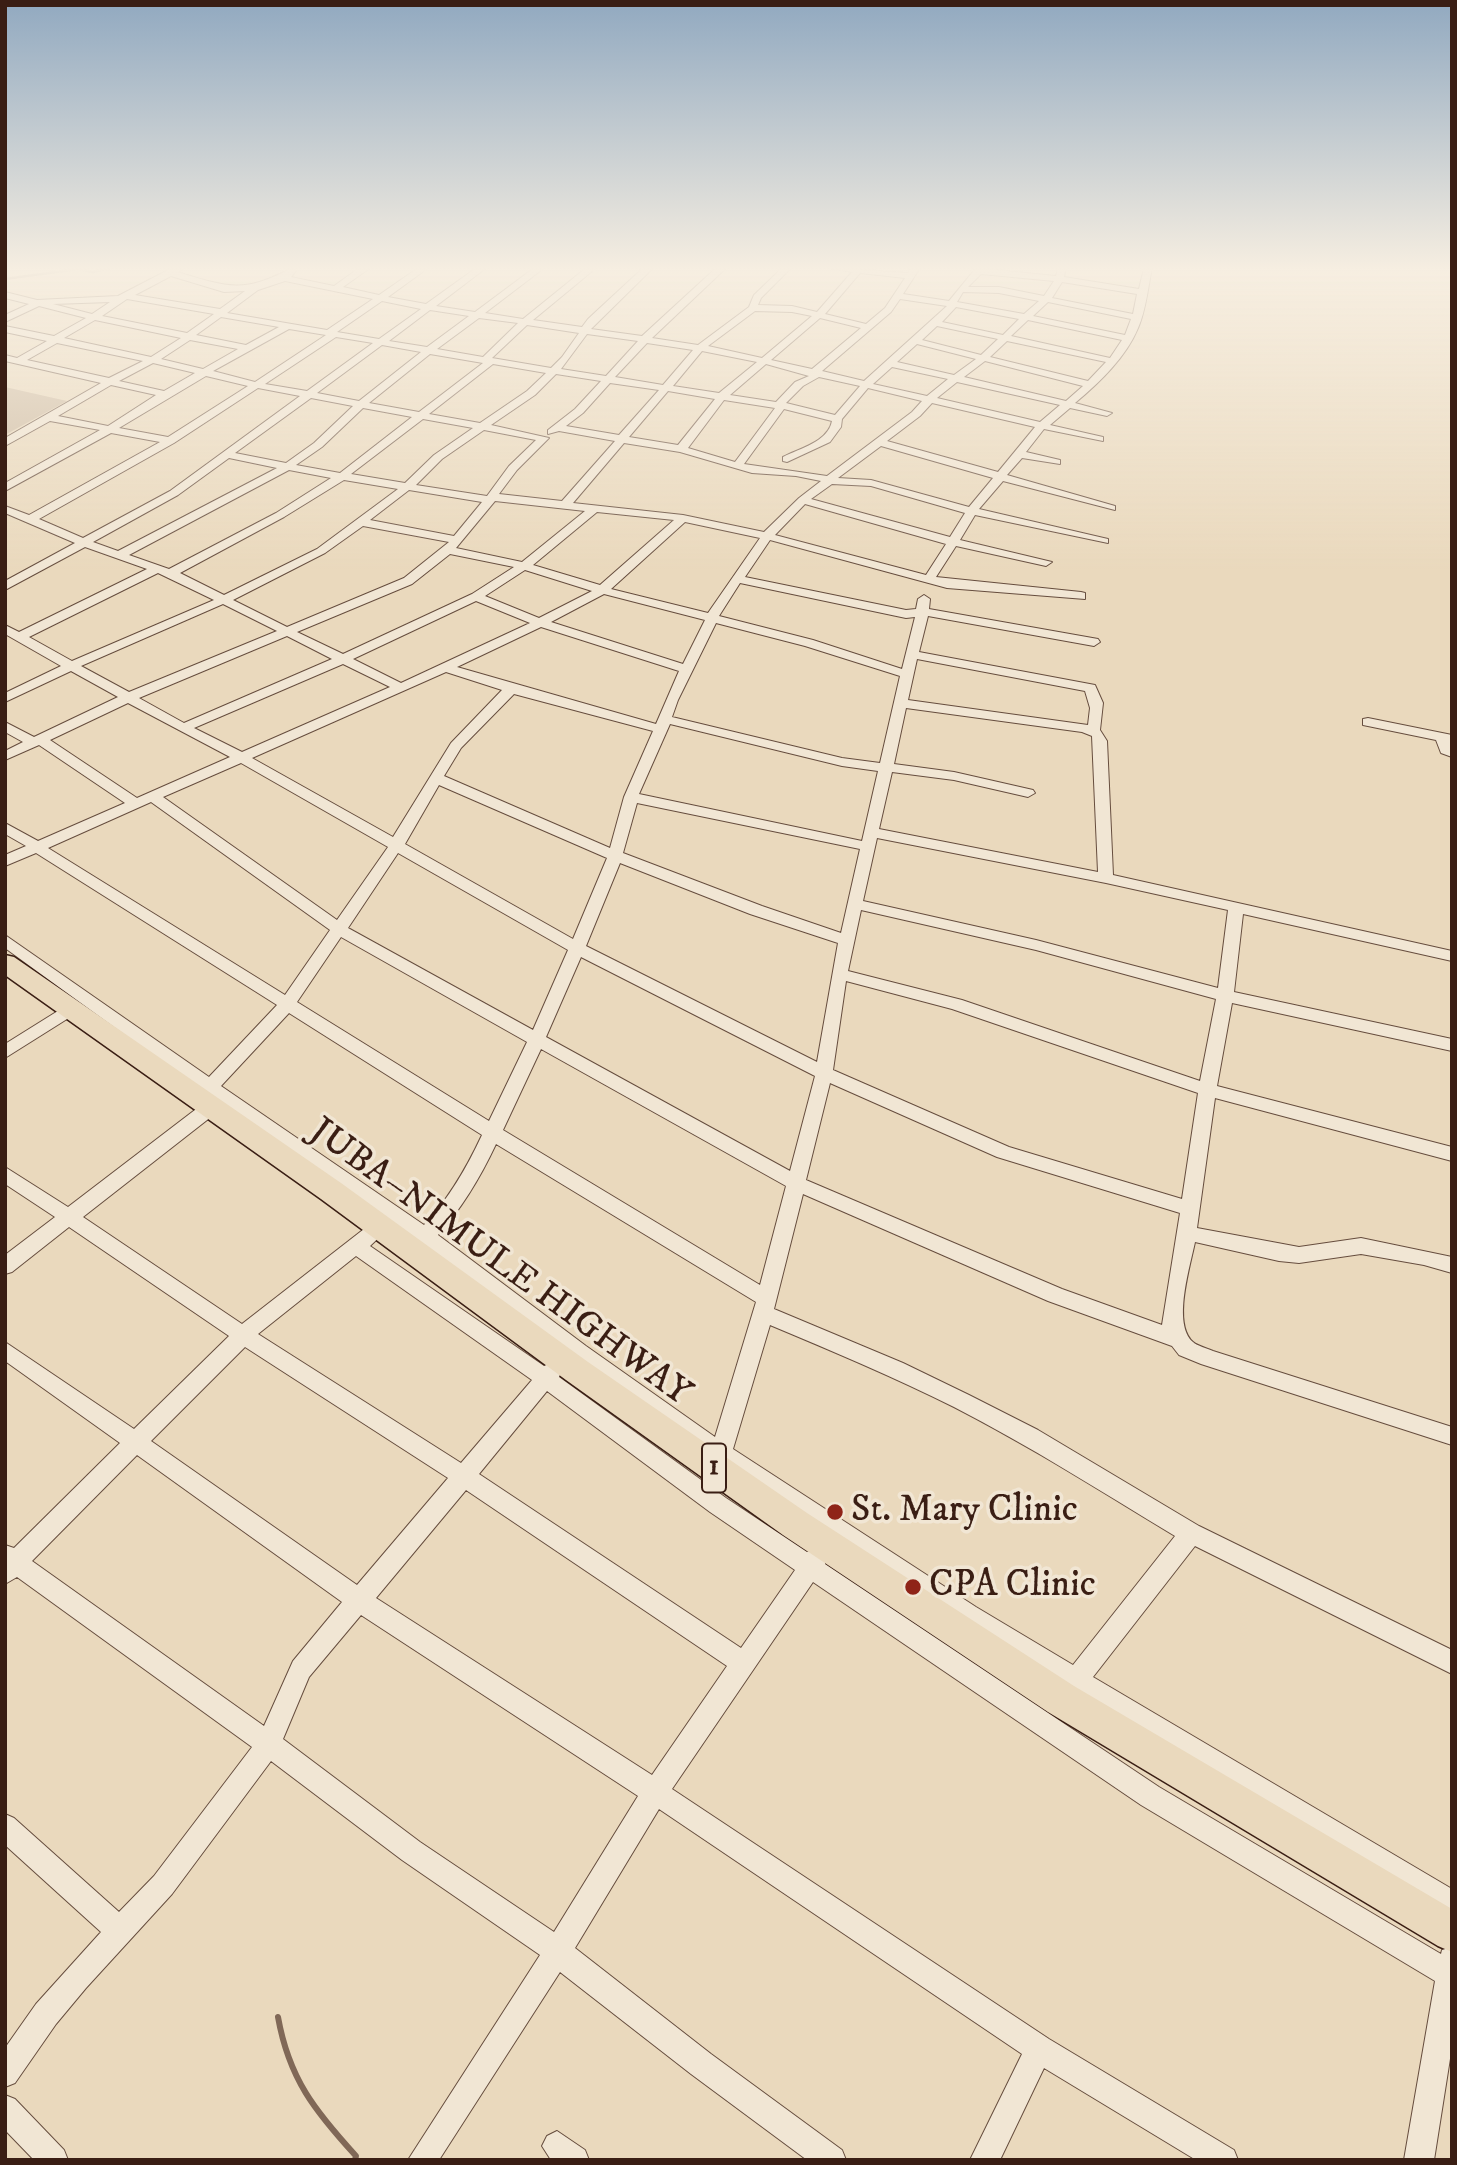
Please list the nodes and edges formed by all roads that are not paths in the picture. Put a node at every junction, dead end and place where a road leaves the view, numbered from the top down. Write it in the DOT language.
graph roads {
  1 [pos="55,369"];
  2 [pos="135,369"];
  3 [pos="189,369"];
  4 [pos="212,369"];
  5 [pos="280,369"];
  6 [pos="343,369"];
  7 [pos="405,369"];
  8 [pos="477,369"];
  9 [pos="543,369"];
  10 [pos="619,369"];
  11 [pos="681,369"];
  12 [pos="753,369"];
  13 [pos="802,369"];
  14 [pos="819,369"];
  15 [pos="882,369"];
  16 [pos="918,369"];
  17 [pos="968,369"];
  18 [pos="1027,369"];
  19 [pos="1104,369"];
  20 [pos="555,371"];
  21 [pos="815,372"];
  22 [pos="205,373"];
  23 [pos="957,377"];
  24 [pos="610,379"];
  25 [pos="111,381"];
  26 [pos="866,384"];
  27 [pos="257,385"];
  28 [pos="1090,385"];
  29 [pos="663,389"];
  30 [pos="165,394"];
  31 [pos="308,395"];
  32 [pos="721,397"];
  33 [pos="927,399"];
  34 [pos="361,404"];
  35 [pos="779,405"];
  36 [pos="1066,405"];
  37 [pos="1107,413"];
  38 [pos="421,415"];
  39 [pos="52,418"];
  40 [pos="836,419"];
  41 [pos="482,426"];
  42 [pos="1041,427"];
  43 [pos="557,428"];
  44 [pos="108,430"];
  45 [pos="544,438"];
  46 [pos="621,438"];
  47 [pos="1099,439"];
  48 [pos="170,441"];
  49 [pos="880,442"];
  50 [pos="5,443"];
  51 [pos="681,449"];
  52 [pos="1020,454"];
  53 [pos="229,455"];
  54 [pos="787,459"];
  55 [pos="1056,462"];
  56 [pos="737,466"];
  57 [pos="287,467"];
  58 [pos="342,476"];
  59 [pos="999,478"];
  60 [pos="827,480"];
  61 [pos="407,486"];
  62 [pos="5,488"];
  63 [pos="491,498"];
  64 [pos="803,500"];
  65 [pos="566,504"];
  66 [pos="595,508"];
  67 [pos="5,509"];
  68 [pos="1111,509"];
  69 [pos="972,511"];
  70 [pos="683,518"];
  71 [pos="32,519"];
  72 [pos="362,522"];
  73 [pos="767,536"];
  74 [pos="1104,541"];
  75 [pos="953,542"];
  76 [pos="85,543"];
  77 [pos="453,545"];
  78 [pos="121,554"];
  79 [pos="1046,562"];
  80 [pos="524,566"];
  81 [pos="158,569"];
  82 [pos="171,573"];
  83 [pos="5,574"];
  84 [pos="19,579"];
  85 [pos="737,579"];
  86 [pos="929,579"];
  87 [pos="5,586"];
  88 [pos="601,590"];
  89 [pos="1081,596"];
  90 [pos="477,597"];
  91 [pos="223,600"];
  92 [pos="924,606"];
  93 [pos="711,618"];
  94 [pos="540,623"];
  95 [pos="5,629"];
  96 [pos="291,631"];
  97 [pos="21,636"];
  98 [pos="1094,642"];
  99 [pos="912,654"];
  100 [pos="343,659"];
  101 [pos="73,665"];
  102 [pos="445,668"];
  103 [pos="685,669"];
  104 [pos="909,675"];
  105 [pos="399,687"];
  106 [pos="511,689"];
  107 [pos="130,697"];
  108 [pos="5,698"];
  109 [pos="901,703"];
  110 [pos="1368,722"];
  111 [pos="663,724"];
  112 [pos="5,726"];
  113 [pos="183,728"];
  114 [pos="1093,730"];
  115 [pos="1447,738"];
  116 [pos="36,741"];
  117 [pos="1452,753"];
  118 [pos="5,756"];
  119 [pos="241,757"];
  120 [pos="884,769"];
  121 [pos="436,778"];
  122 [pos="1028,793"];
  123 [pos="631,797"];
  124 [pos="145,800"];
  125 [pos="5,827"];
  126 [pos="868,839"];
  127 [pos="397,844"];
  128 [pos="39,846"];
  129 [pos="616,856"];
  130 [pos="5,861"];
  131 [pos="1106,878"];
  132 [pos="855,904"];
  133 [pos="1236,908"];
  134 [pos="340,930"];
  135 [pos="5,940"];
  136 [pos="846,940"];
  137 [pos="575,947"];
  138 [pos="1452,956"];
  139 [pos="5,963"];
  140 [pos="839,974"];
  141 [pos="1225,996"];
  142 [pos="286,1006"];
  143 [pos="69,1010"];
  144 [pos="536,1041"];
  145 [pos="1452,1045"];
  146 [pos="5,1052"];
  147 [pos="824,1073"];
  148 [pos="1208,1090"];
  149 [pos="210,1098"];
  150 [pos="491,1133"];
  151 [pos="1452,1154"];
  152 [pos="5,1174"];
  153 [pos="797,1184"];
  154 [pos="1190,1209"];
  155 [pos="68,1215"];
  156 [pos="1187,1233"];
  157 [pos="368,1237"];
  158 [pos="419,1243"];
  159 [pos="1452,1265"];
  160 [pos="5,1266"];
  161 [pos="764,1306"];
  162 [pos="243,1335"];
  163 [pos="1177,1339"];
  164 [pos="5,1350"];
  165 [pos="554,1369"];
  166 [pos="1452,1436"];
  167 [pos="137,1442"];
  168 [pos="718,1461"];
  169 [pos="465,1477"];
  170 [pos="1191,1533"];
  171 [pos="818,1556"];
  172 [pos="9,1564"];
  173 [pos="357,1599"];
  174 [pos="1452,1662"];
  175 [pos="743,1663"];
  176 [pos="1069,1689"];
  177 [pos="269,1744"];
  178 [pos="1170,1765"];
  179 [pos="655,1792"];
  180 [pos="1150,1797"];
  181 [pos="5,1827"];
  182 [pos="1452,1904"];
  183 [pos="118,1930"];
  184 [pos="1452,1932"];
  185 [pos="558,1951"];
  186 [pos="1451,1970"];
  187 [pos="1039,2049"];
  188 [pos="5,2073"];
  189 [pos="5,2109"];
  190 [pos="54,2160"];
  191 [pos="422,2160"];
  192 [pos="832,2160"];
  193 [pos="984,2160"];
  194 [pos="1224,2160"];
  195 [pos="1419,2160"];
  1 -- 25 [label="street"];
  2 -- 25 [label="street"];
  3 -- 22 [label="street"];
  4 -- 22 [label="street"];
  5 -- 27 [label="street"];
  6 -- 31 [label="street"];
  7 -- 34 [label="street"];
  8 -- 38 [label="street"];
  9 -- 20 [label="street"];
  10 -- 24 [label="street"];
  11 -- 29 [label="street"];
  12 -- 32 [label="street"];
  13 -- 21 [label="street"];
  14 -- 21 [label="street"];
  15 -- 26 [label="street"];
  16 -- 23 [label="street"];
  17 -- 23 [label="street"];
  18 -- 28 [label="street"];
  19 -- 28 [label="street"];
  20 -- 24 [label="street"];
  20 -- 41 [label="street"];
  21 -- 26 [label="street"];
  21 -- 35 [label="street"];
  22 -- 27 [label="street"];
  22 -- 30 [label="street"];
  23 -- 33 [label="street"];
  23 -- 36 [label="street"];
  24 -- 29 [label="street"];
  24 -- 43 [label="street"];
  25 -- 30 [label="street"];
  25 -- 39 [label="street"];
  26 -- 33 [label="street"];
  26 -- 40 [label="street"];
  27 -- 31 [label="street"];
  27 -- 48 [label="street"];
  28 -- 36 [label="street"];
  29 -- 32 [label="street"];
  29 -- 46 [label="street"];
  30 -- 44 [label="street"];
  31 -- 34 [label="street"];
  31 -- 53 [label="street"];
  32 -- 35 [label="street"];
  32 -- 51 [label="street"];
  33 -- 42 [label="street"];
  33 -- 49 [label="street"];
  34 -- 38 [label="street"];
  34 -- 57 [label="street"];
  35 -- 40 [label="street"];
  35 -- 56 [label="street"];
  36 -- 37 [label="street"];
  36 -- 42 [label="street"];
  38 -- 41 [label="street"];
  38 -- 58 [label="street"];
  39 -- 44 [label="street"];
  39 -- 50 [label="street"];
  40 -- 54 [label="street"];
  41 -- 45 [label="street"];
  41 -- 61 [label="street"];
  42 -- 47 [label="street"];
  42 -- 52 [label="street"];
  43 -- 45 [label="street"];
  43 -- 46 [label="street"];
  44 -- 48 [label="street"];
  44 -- 62 [label="street"];
  45 -- 63 [label="street"];
  46 -- 51 [label="street"];
  46 -- 65 [label="street"];
  48 -- 71 [label="street"];
  49 -- 59 [label="street"];
  49 -- 60 [label="street"];
  51 -- 56 [label="street"];
  52 -- 55 [label="street"];
  52 -- 59 [label="street"];
  53 -- 57 [label="street"];
  53 -- 76 [label="street"];
  56 -- 60 [label="street"];
  57 -- 58 [label="street"];
  57 -- 78 [label="street"];
  58 -- 61 [label="street"];
  58 -- 82 [label="street"];
  59 -- 68 [label="street"];
  59 -- 69 [label="street"];
  60 -- 64 [label="street"];
  60 -- 69 [label="street"];
  61 -- 63 [label="street"];
  61 -- 72 [label="street"];
  63 -- 65 [label="street"];
  63 -- 77 [label="street"];
  64 -- 73 [label="street"];
  64 -- 75 [label="street"];
  65 -- 66 [label="street"];
  66 -- 70 [label="street"];
  66 -- 80 [label="street"];
  67 -- 71 [label="street"];
  69 -- 74 [label="street"];
  69 -- 75 [label="street"];
  70 -- 73 [label="street"];
  70 -- 88 [label="street"];
  71 -- 76 [label="street"];
  72 -- 77 [label="street"];
  72 -- 91 [label="street"];
  73 -- 85 [label="street"];
  73 -- 86 [label="street"];
  75 -- 79 [label="street"];
  75 -- 86 [label="street"];
  76 -- 78 [label="street"];
  76 -- 84 [label="street"];
  77 -- 80 [label="street"];
  77 -- 96 [label="street"];
  78 -- 81 [label="street"];
  80 -- 88 [label="street"];
  80 -- 90 [label="street"];
  81 -- 82 [label="street"];
  81 -- 97 [label="street"];
  82 -- 91 [label="street"];
  83 -- 84 [label="street"];
  84 -- 87 [label="street"];
  85 -- 92 [label="street"];
  85 -- 93 [label="street"];
  86 -- 89 [label="street"];
  88 -- 93 [label="street"];
  88 -- 94 [label="street"];
  90 -- 94 [label="street"];
  90 -- 100 [label="street"];
  91 -- 96 [label="street"];
  91 -- 101 [label="street"];
  92 -- 98 [label="street"];
  92 -- 99 [label="street"];
  93 -- 103 [label="street"];
  93 -- 104 [label="street"];
  94 -- 102 [label="street"];
  94 -- 103 [label="street"];
  95 -- 97 [label="street"];
  96 -- 100 [label="street"];
  96 -- 107 [label="street"];
  97 -- 101 [label="street"];
  99 -- 104 [label="street"];
  99 -- 114 [label="street"];
  100 -- 105 [label="street"];
  100 -- 113 [label="street"];
  101 -- 107 [label="street"];
  101 -- 108 [label="street"];
  102 -- 105 [label="street"];
  102 -- 106 [label="street"];
  103 -- 111 [label="street"];
  104 -- 109 [label="street"];
  105 -- 119 [label="street"];
  106 -- 111 [label="street"];
  106 -- 121 [label="street"];
  107 -- 113 [label="street"];
  107 -- 116 [label="street"];
  109 -- 114 [label="street"];
  109 -- 120 [label="street"];
  110 -- 115 [label="street"];
  111 -- 120 [label="street"];
  111 -- 123 [label="street"];
  112 -- 116 [label="street"];
  113 -- 119 [label="street"];
  114 -- 131 [label="street"];
  115 -- 117 [label="street"];
  116 -- 118 [label="street"];
  116 -- 124 [label="street"];
  119 -- 124 [label="street"];
  119 -- 127 [label="street"];
  120 -- 122 [label="street"];
  120 -- 126 [label="street"];
  121 -- 127 [label="street"];
  121 -- 129 [label="street"];
  123 -- 126 [label="street"];
  123 -- 129 [label="street"];
  124 -- 128 [label="street"];
  124 -- 134 [label="street"];
  125 -- 128 [label="street"];
  126 -- 131 [label="street"];
  126 -- 132 [label="street"];
  127 -- 134 [label="street"];
  127 -- 137 [label="street"];
  128 -- 130 [label="street"];
  128 -- 142 [label="street"];
  129 -- 136 [label="street"];
  129 -- 137 [label="street"];
  131 -- 133 [label="street"];
  132 -- 136 [label="street"];
  132 -- 141 [label="street"];
  133 -- 138 [label="street"];
  133 -- 141 [label="street"];
  134 -- 142 [label="street"];
  134 -- 144 [label="street"];
  135 -- 149 [label="street"];
  136 -- 140 [label="street"];
  137 -- 144 [label="street"];
  137 -- 147 [label="street"];
  139 -- 143 [label="main road, JUBA–NIMULE HIGHWAY / 1"];
  140 -- 147 [label="street"];
  140 -- 148 [label="street"];
  141 -- 145 [label="street"];
  141 -- 148 [label="street"];
  142 -- 149 [label="street"];
  142 -- 150 [label="street"];
  143 -- 146 [label="street"];
  143 -- 149 [label="main road, JUBA–NIMULE HIGHWAY / 1"];
  144 -- 150 [label="street"];
  144 -- 153 [label="street"];
  147 -- 153 [label="street"];
  147 -- 154 [label="street"];
  148 -- 151 [label="street"];
  148 -- 154 [label="street"];
  149 -- 155 [label="street"];
  149 -- 157 [label="main road, JUBA–NIMULE HIGHWAY / 1"];
  149 -- 158 [label="street"];
  150 -- 158 [label="street"];
  150 -- 161 [label="street"];
  152 -- 155 [label="street"];
  153 -- 161 [label="street"];
  153 -- 163 [label="street"];
  154 -- 156 [label="street"];
  155 -- 160 [label="street"];
  155 -- 162 [label="street"];
  156 -- 159 [label="street"];
  156 -- 163 [label="street"];
  157 -- 158 [label="main road, JUBA–NIMULE HIGHWAY / 1"];
  157 -- 162 [label="street"];
  157 -- 165 [label="street"];
  158 -- 165 [label="main road, JUBA–NIMULE HIGHWAY / 1"];
  158 -- 168 [label="street"];
  161 -- 168 [label="street"];
  161 -- 170 [label="street"];
  162 -- 167 [label="street"];
  162 -- 169 [label="street"];
  163 -- 166 [label="street"];
  164 -- 167 [label="street"];
  165 -- 168 [label="main road, JUBA–NIMULE HIGHWAY / 1"];
  165 -- 169 [label="street"];
  165 -- 171 [label="street"];
  167 -- 172 [label="street"];
  167 -- 173 [label="street"];
  168 -- 171 [label="main road, JUBA–NIMULE HIGHWAY / 1"];
  168 -- 176 [label="street"];
  169 -- 173 [label="street"];
  169 -- 175 [label="street"];
  170 -- 174 [label="street"];
  170 -- 176 [label="street"];
  171 -- 175 [label="street"];
  171 -- 176 [label="main road, JUBA–NIMULE HIGHWAY / 1"];
  171 -- 180 [label="street"];
  172 -- 177 [label="street"];
  173 -- 177 [label="street"];
  173 -- 179 [label="street"];
  175 -- 179 [label="street"];
  176 -- 178 [label="main road, JUBA–NIMULE HIGHWAY / 1"];
  176 -- 182 [label="street"];
  177 -- 183 [label="street"];
  177 -- 185 [label="street"];
  178 -- 180 [label="street"];
  178 -- 184 [label="main road, JUBA–NIMULE HIGHWAY / 1"];
  179 -- 185 [label="street"];
  179 -- 187 [label="street"];
  180 -- 186 [label="street"];
  181 -- 183 [label="street"];
  183 -- 188 [label="street"];
  185 -- 191 [label="street"];
  185 -- 192 [label="street"];
  186 -- 195 [label="street"];
  187 -- 193 [label="street"];
  187 -- 194 [label="street"];
  189 -- 190 [label="street"];
}
